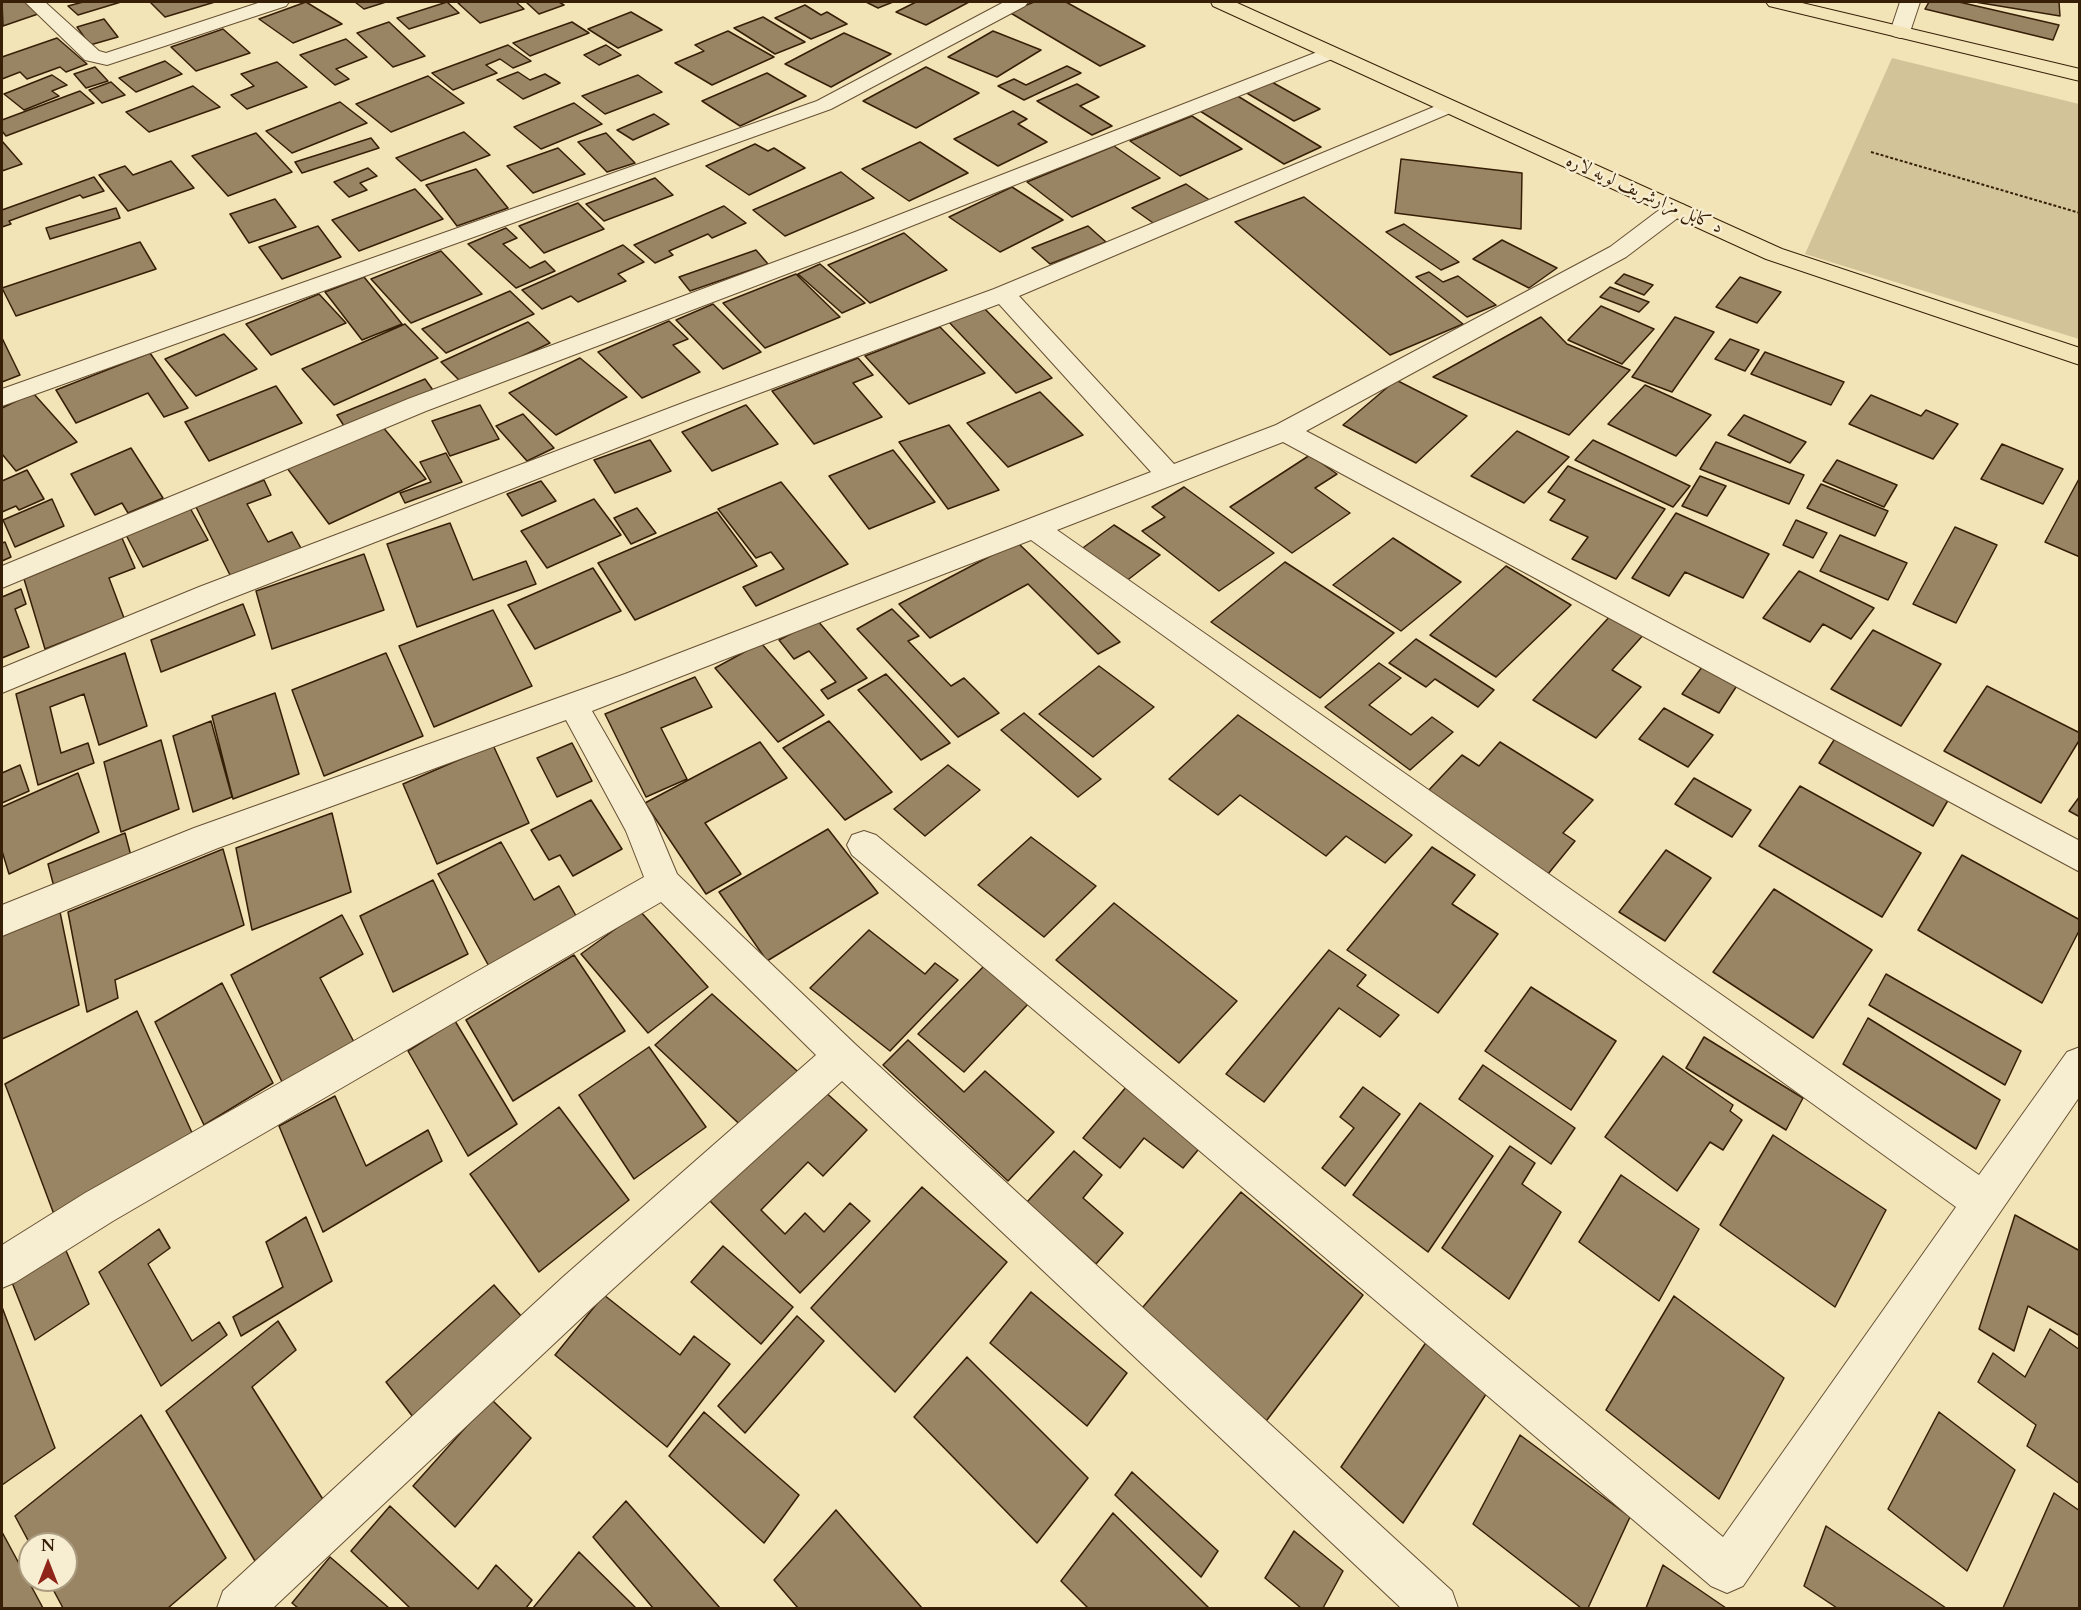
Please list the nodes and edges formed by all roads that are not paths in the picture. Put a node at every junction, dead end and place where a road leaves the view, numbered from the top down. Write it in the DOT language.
graph roads {
  1 [pos="34,2"];
  2 [pos="279,2"];
  3 [pos="1018,2"];
  4 [pos="1220,2"];
  5 [pos="1776,2"];
  6 [pos="1910,2"];
  7 [pos="1900,32"];
  8 [pos="1330,53"];
  9 [pos="2079,75"];
  10 [pos="1448,107"];
  11 [pos="1675,209"];
  12 [pos="1003,294"];
  13 [pos="2079,357"];
  14 [pos="2,398"];
  15 [pos="1285,431"];
  16 [pos="1169,475"];
  17 [pos="1032,527"];
  18 [pos="2,578"];
  19 [pos="2,681"];
  20 [pos="572,703"];
  21 [pos="864,845"];
  22 [pos="2079,858"];
  23 [pos="664,883"];
  24 [pos="2,921"];
  25 [pos="842,1056"];
  26 [pos="2079,1064"];
  27 [pos="1983,1202"];
  28 [pos="2,1268"];
  29 [pos="240,1608"];
  30 [pos="1435,1608"];
  1 -- 2 [label="street"];
  3 -- 14 [label="street"];
  4 -- 8 [label="highway, د کابل مزارشریف لویه لاره"];
  5 -- 7 [label="highway"];
  6 -- 7 [label="street"];
  7 -- 9 [label="highway"];
  8 -- 10 [label="highway, د کابل مزارشریف لویه لاره"];
  8 -- 18 [label="street"];
  10 -- 11 [label="highway, د کابل مزارشریف لویه لاره"];
  10 -- 12 [label="street"];
  11 -- 13 [label="highway, د کابل مزارشریف لویه لاره"];
  11 -- 15 [label="street"];
  12 -- 16 [label="street"];
  12 -- 19 [label="street"];
  15 -- 16 [label="street"];
  15 -- 22 [label="street"];
  16 -- 17 [label="street"];
  17 -- 20 [label="street"];
  17 -- 27 [label="street"];
  20 -- 23 [label="street"];
  20 -- 24 [label="street"];
  21 -- 27 [label="street"];
  23 -- 25 [label="street"];
  23 -- 28 [label="street"];
  25 -- 29 [label="street"];
  25 -- 30 [label="street"];
  26 -- 27 [label="street"];
}
